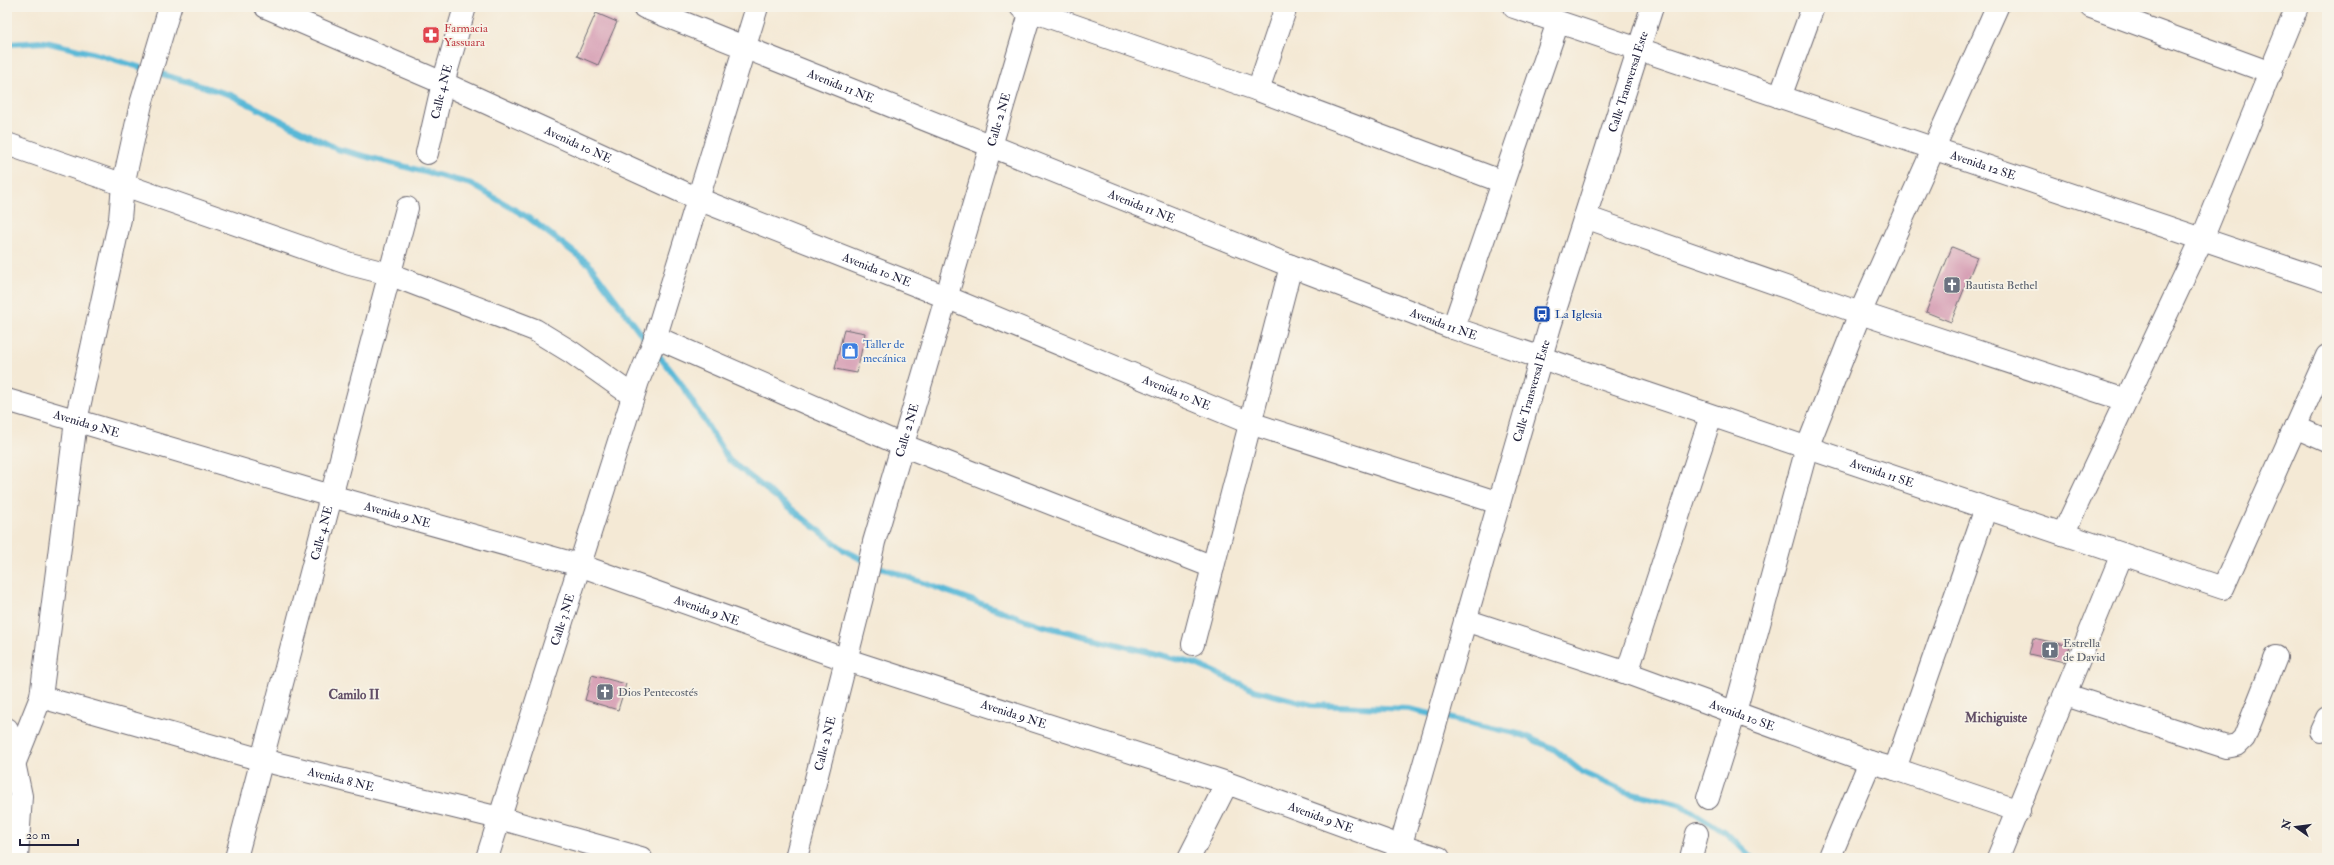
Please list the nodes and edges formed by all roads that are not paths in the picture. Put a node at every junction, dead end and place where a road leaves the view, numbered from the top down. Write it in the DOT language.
graph roads {
  1 [pos="170,7"];
  2 [pos="266,7"];
  3 [pos="464,7"];
  4 [pos="644,7"];
  5 [pos="757,7"];
  6 [pos="1286,7"];
  7 [pos="1514,7"];
  8 [pos="1652,7"];
  9 [pos="1813,7"];
  10 [pos="1997,7"];
  11 [pos="2091,7"];
  12 [pos="2297,7"];
  13 [pos="1028,8"];
  14 [pos="1558,22"];
  15 [pos="745,46"];
  16 [pos="1639,50"];
  17 [pos="2271,73"];
  18 [pos="443,84"];
  19 [pos="1258,90"];
  20 [pos="1780,97"];
  21 [pos="7,144"];
  22 [pos="991,146"];
  23 [pos="1933,148"];
  24 [pos="427,153"];
  25 [pos="1503,182"];
  26 [pos="123,185"];
  27 [pos="698,199"];
  28 [pos="407,208"];
  29 [pos="1585,217"];
  30 [pos="2202,239"];
  31 [pos="1292,266"];
  32 [pos="390,274"];
  33 [pos="2327,281"];
  34 [pos="946,297"];
  35 [pos="1860,313"];
  36 [pos="1453,328"];
  37 [pos="654,340"];
  38 [pos="2327,356"];
  39 [pos="1541,359"];
  40 [pos="635,389"];
  41 [pos="7,400"];
  42 [pos="2125,400"];
  43 [pos="1710,416"];
  44 [pos="76,421"];
  45 [pos="1250,424"];
  46 [pos="2295,427"];
  47 [pos="2327,440"];
  48 [pos="902,445"];
  49 [pos="1807,448"];
  50 [pos="331,496"];
  51 [pos="1499,503"];
  52 [pos="1986,508"];
  53 [pos="2063,534"];
  54 [pos="2122,554"];
  55 [pos="579,565"];
  56 [pos="1213,567"];
  57 [pos="1465,620"];
  58 [pos="1193,644"];
  59 [pos="2276,657"];
  60 [pos="846,660"];
  61 [pos="1627,673"];
  62 [pos="2066,695"];
  63 [pos="41,697"];
  64 [pos="1734,712"];
  65 [pos="7,729"];
  66 [pos="262,760"];
  67 [pos="11,761"];
  68 [pos="1870,762"];
  69 [pos="1895,769"];
  70 [pos="1227,783"];
  71 [pos="1708,798"];
  72 [pos="2019,811"];
  73 [pos="499,818"];
  74 [pos="1697,834"];
  75 [pos="1398,852"];
  76 [pos="1831,854"];
  77 [pos="17,858"];
  78 [pos="236,858"];
  79 [pos="487,858"];
  80 [pos="641,858"];
  81 [pos="796,858"];
  82 [pos="1189,858"];
  83 [pos="1439,858"];
  84 [pos="1691,858"];
  85 [pos="1998,858"];
  1 -- 26 [label="street"];
  2 -- 18 [label="street, Avenida 10 NE"];
  3 -- 18 [label="street, Calle 4 NE"];
  4 -- 15 [label="street"];
  5 -- 15 [label="street, Calle 3 NE"];
  6 -- 19 [label="street"];
  7 -- 14 [label="street, Avenida 12 SE"];
  8 -- 16 [label="street, Calle Transversal Este"];
  9 -- 20 [label="street"];
  10 -- 23 [label="street"];
  11 -- 17 [label="street"];
  12 -- 17 [label="street"];
  13 -- 19 [label="street"];
  13 -- 22 [label="street, Calle 2 NE"];
  14 -- 16 [label="street, Avenida 12 SE"];
  14 -- 25 [label="street"];
  15 -- 22 [label="street, Avenida 11 NE"];
  15 -- 27 [label="street, Calle 3 NE"];
  16 -- 20 [label="street, Avenida 12 SE"];
  16 -- 29 [label="street, Calle Transversal Este"];
  17 -- 30 [label="street"];
  18 -- 24 [label="street, Calle 4 NE"];
  18 -- 27 [label="street, Avenida 10 NE"];
  19 -- 25 [label="street"];
  20 -- 23 [label="street, Avenida 12 SE"];
  21 -- 26 [label="street"];
  22 -- 31 [label="street, Avenida 11 NE"];
  22 -- 34 [label="street, Calle 2 NE"];
  23 -- 30 [label="street, Avenida 12 SE"];
  23 -- 35 [label="street"];
  25 -- 36 [label="street"];
  26 -- 32 [label="street"];
  26 -- 44 [label="street"];
  27 -- 34 [label="street, Avenida 10 NE"];
  27 -- 37 [label="street, Calle 3 NE"];
  28 -- 32 [label="street, Calle 4 NE"];
  29 -- 35 [label="street"];
  29 -- 39 [label="street, Calle Transversal Este"];
  30 -- 33 [label="street, Avenida 12 SE"];
  30 -- 42 [label="street"];
  31 -- 36 [label="street, Avenida 11 NE"];
  31 -- 45 [label="street"];
  32 -- 40 [label="street"];
  32 -- 50 [label="street, Calle 4 NE"];
  34 -- 45 [label="street, Avenida 10 NE"];
  34 -- 48 [label="street, Calle 2 NE"];
  35 -- 42 [label="street"];
  35 -- 49 [label="street"];
  36 -- 39 [label="street, Avenida 11 NE"];
  37 -- 40 [label="street, Calle 3 NE"];
  37 -- 48 [label="street"];
  38 -- 46 [label="street"];
  39 -- 43 [label="street, Avenida 11 SE"];
  39 -- 51 [label="street, Calle Transversal Este"];
  40 -- 55 [label="street, Calle 3 NE"];
  41 -- 44 [label="street, Avenida 9 NE"];
  42 -- 53 [label="street"];
  43 -- 49 [label="street, Avenida 11 SE"];
  43 -- 61 [label="street"];
  44 -- 50 [label="street, Avenida 9 NE"];
  44 -- 63 [label="street"];
  45 -- 51 [label="street, Avenida 10 NE"];
  45 -- 56 [label="street"];
  46 -- 47 [label="street"];
  46 -- 54 [label="street, Avenida 11 SE"];
  48 -- 56 [label="street"];
  48 -- 60 [label="street, Calle 2 NE"];
  49 -- 52 [label="street, Avenida 11 SE"];
  49 -- 64 [label="street"];
  50 -- 55 [label="street, Avenida 9 NE"];
  50 -- 66 [label="street, Calle 4 NE"];
  51 -- 57 [label="street, Calle Transversal Este"];
  52 -- 53 [label="street, Avenida 11 SE"];
  52 -- 69 [label="street"];
  53 -- 54 [label="street, Avenida 11 SE"];
  54 -- 62 [label="street"];
  55 -- 60 [label="street, Avenida 9 NE"];
  55 -- 73 [label="street, Calle 3 NE"];
  56 -- 58 [label="street"];
  57 -- 61 [label="street, Avenida 10 SE"];
  57 -- 75 [label="street, Calle Transversal Este"];
  59 -- 62 [label="street"];
  60 -- 70 [label="street, Avenida 9 NE"];
  60 -- 81 [label="street, Calle 2 NE"];
  61 -- 64 [label="street, Avenida 10 SE"];
  62 -- 72 [label="street"];
  63 -- 66 [label="street, Avenida 8 NE"];
  63 -- 67 [label="street"];
  64 -- 68 [label="street, Avenida 10 SE"];
  64 -- 71 [label="street"];
  65 -- 67 [label="street"];
  66 -- 73 [label="street, Avenida 8 NE"];
  66 -- 78 [label="street, Calle 4 NE"];
  67 -- 77 [label="street"];
  68 -- 69 [label="street, Avenida 10 SE"];
  68 -- 76 [label="street"];
  69 -- 72 [label="street, Avenida 10 SE"];
  70 -- 75 [label="street, Avenida 9 NE"];
  70 -- 82 [label="street"];
  72 -- 85 [label="street"];
  73 -- 79 [label="street, Calle 3 NE"];
  73 -- 80 [label="street, Avenida 8 NE"];
  74 -- 84 [label="street"];
  75 -- 83 [label="street, Avenida 9 NE"];
}
